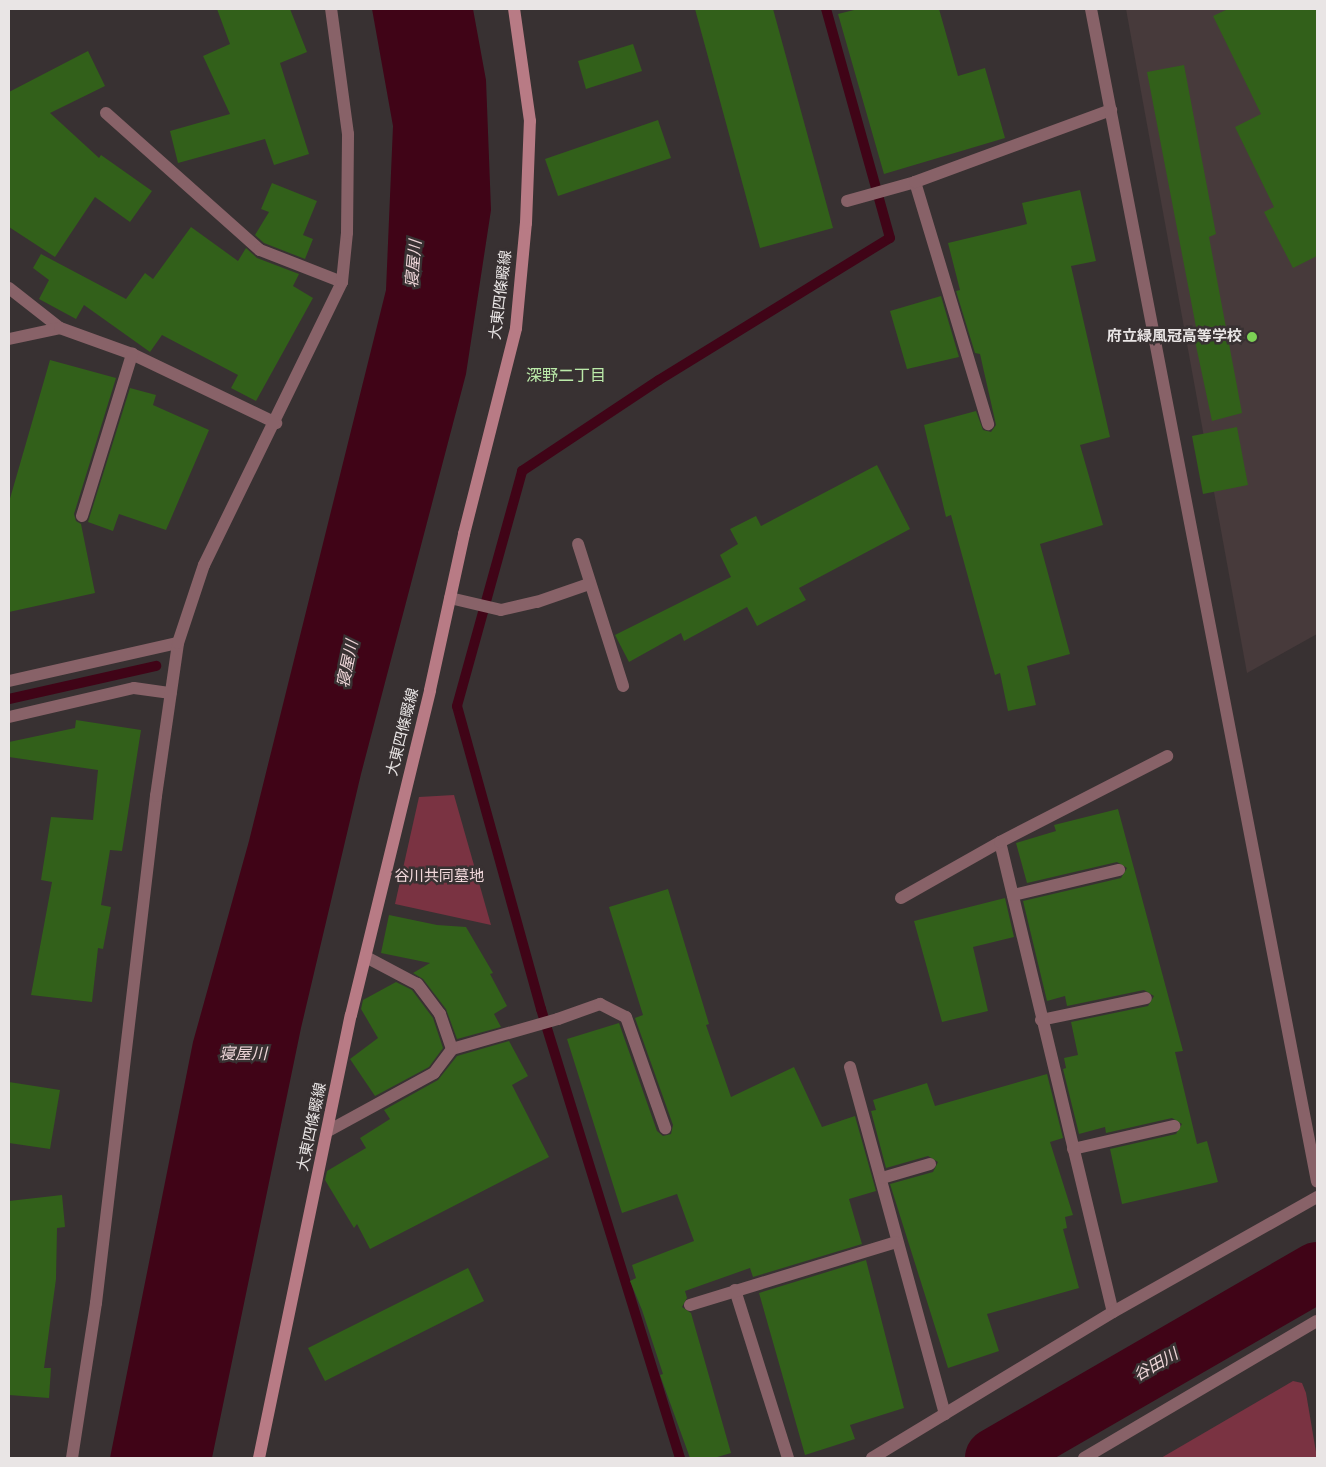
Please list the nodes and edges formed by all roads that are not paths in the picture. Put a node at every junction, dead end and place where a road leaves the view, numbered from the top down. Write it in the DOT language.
graph roads {
  1 [pos="331,9"];
  2 [pos="514,9"];
  3 [pos="1092,9"];
  4 [pos="1111,110"];
  5 [pos="106,113"];
  6 [pos="915,182"];
  7 [pos="848,201"];
  8 [pos="342,282"];
  9 [pos="9,288"];
  10 [pos="60,328"];
  11 [pos="9,339"];
  12 [pos="132,354"];
  13 [pos="276,423"];
  14 [pos="988,424"];
  15 [pos="82,516"];
  16 [pos="578,544"];
  17 [pos="588,584"];
  18 [pos="450,598"];
  19 [pos="178,643"];
  20 [pos="9,681"];
  21 [pos="623,686"];
  22 [pos="171,693"];
  23 [pos="9,717"];
  24 [pos="1167,756"];
  25 [pos="1000,842"];
  26 [pos="1118,870"];
  27 [pos="1013,895"];
  28 [pos="901,898"];
  29 [pos="366,957"];
  30 [pos="1146,998"];
  31 [pos="1041,1020"];
  32 [pos="452,1049"];
  33 [pos="850,1068"];
  34 [pos="1174,1126"];
  35 [pos="665,1128"];
  36 [pos="328,1131"];
  37 [pos="1073,1149"];
  38 [pos="930,1164"];
  39 [pos="882,1178"];
  40 [pos="1317,1181"];
  41 [pos="1317,1197"];
  42 [pos="896,1242"];
  43 [pos="735,1290"];
  44 [pos="690,1305"];
  45 [pos="1113,1312"];
  46 [pos="1317,1321"];
  47 [pos="945,1414"];
  48 [pos="72,1458"];
  49 [pos="259,1458"];
  50 [pos="788,1458"];
  51 [pos="872,1458"];
  52 [pos="1084,1458"];
  1 -- 8 [label="street"];
  2 -- 18 [label="main road, 大東四條畷線"];
  3 -- 4 [label="street"];
  4 -- 6 [label="street"];
  4 -- 40 [label="street"];
  5 -- 8 [label="street"];
  6 -- 7 [label="street"];
  6 -- 14 [label="street"];
  8 -- 13 [label="street"];
  9 -- 10 [label="street"];
  10 -- 11 [label="street"];
  10 -- 12 [label="street"];
  12 -- 13 [label="street"];
  12 -- 15 [label="street"];
  13 -- 19 [label="street"];
  16 -- 17 [label="street"];
  17 -- 18 [label="street"];
  17 -- 21 [label="street"];
  18 -- 29 [label="main road, 大東四條畷線"];
  19 -- 20 [label="street"];
  19 -- 22 [label="street"];
  22 -- 23 [label="street"];
  22 -- 48 [label="street"];
  24 -- 25 [label="street"];
  25 -- 27 [label="street"];
  25 -- 28 [label="street"];
  26 -- 27 [label="street"];
  27 -- 31 [label="street"];
  29 -- 32 [label="street"];
  29 -- 36 [label="main road, 大東四條畷線"];
  30 -- 31 [label="street"];
  31 -- 37 [label="street"];
  32 -- 35 [label="street"];
  32 -- 36 [label="street"];
  33 -- 39 [label="street"];
  34 -- 37 [label="street"];
  36 -- 49 [label="main road, 大東四條畷線"];
  37 -- 45 [label="street"];
  38 -- 39 [label="street"];
  39 -- 42 [label="street"];
  41 -- 45 [label="street"];
  42 -- 43 [label="street"];
  42 -- 47 [label="street"];
  43 -- 44 [label="street"];
  43 -- 50 [label="street"];
  45 -- 47 [label="street"];
  46 -- 52 [label="street"];
  47 -- 51 [label="street"];
}
